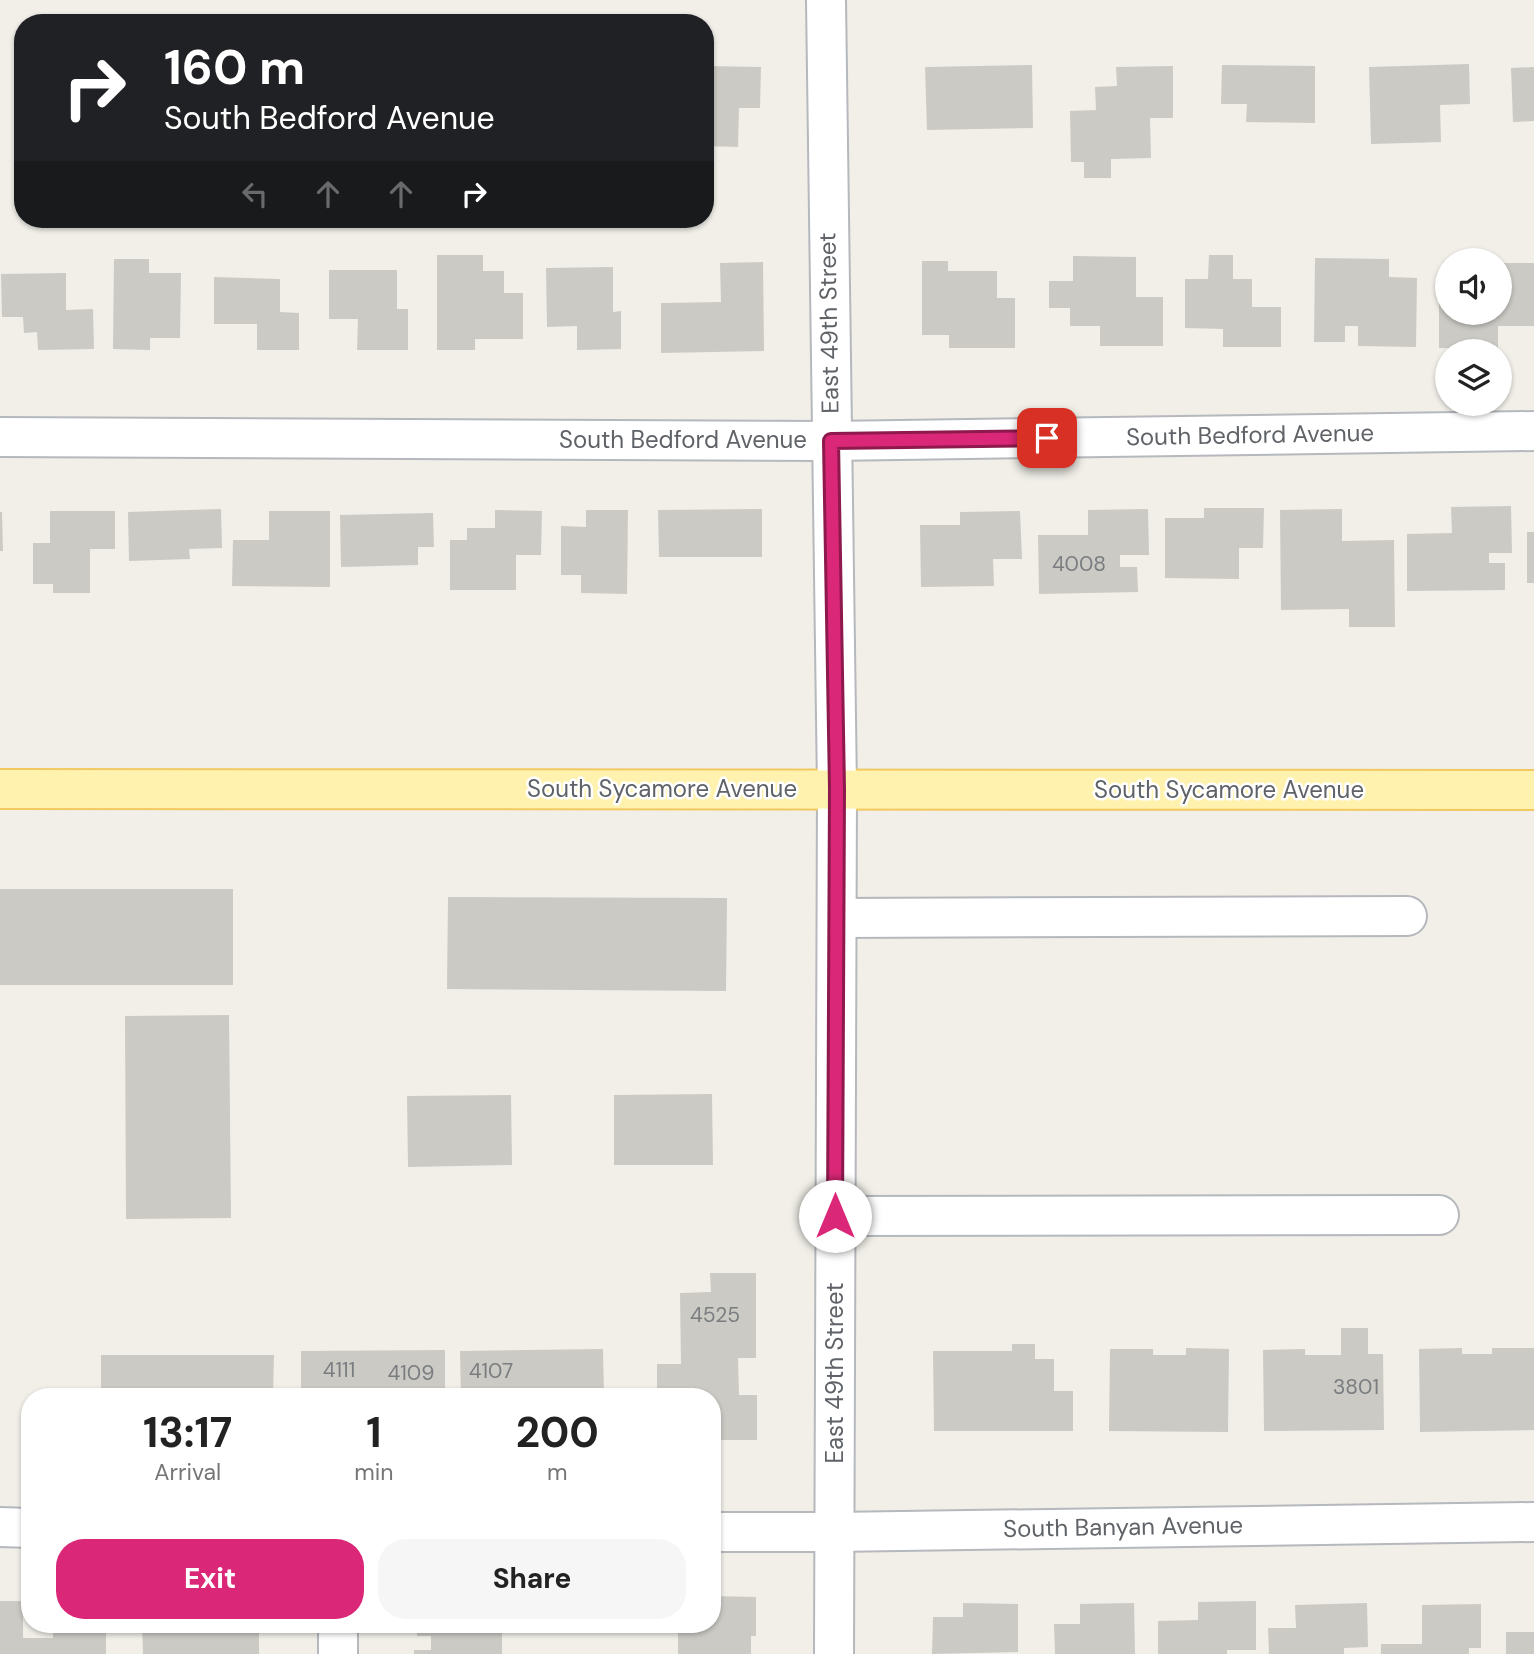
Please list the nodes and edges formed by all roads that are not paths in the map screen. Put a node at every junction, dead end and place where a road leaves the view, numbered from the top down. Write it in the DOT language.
graph roads {
  1 [pos="826,0"];
  2 [pos="1534,431"];
  3 [pos="0,437"];
  4 [pos="831,441"];
  5 [pos="0,789"];
  6 [pos="837,789"];
  7 [pos="1534,790"];
  8 [pos="1407,916"];
  9 [pos="836,918"];
  10 [pos="1438,1214"];
  11 [pos="835,1216"];
  12 [pos="1534,1522"];
  13 [pos="0,1527"];
  14 [pos="21,1528"];
  15 [pos="721,1532"];
  16 [pos="834,1532"];
  17 [pos="338,1633"];
  18 [pos="338,1654"];
  19 [pos="834,1654"];
  1 -- 4 [label="street, East 49th Street"];
  2 -- 4 [label="street, South Bedford Avenue"];
  3 -- 4 [label="street, South Bedford Avenue"];
  4 -- 6 [label="street, East 49th Street"];
  5 -- 6 [label="main road, South Sycamore Avenue"];
  6 -- 7 [label="main road, South Sycamore Avenue"];
  6 -- 9 [label="street, East 49th Street"];
  8 -- 9 [label="street"];
  9 -- 11 [label="street, East 49th Street"];
  10 -- 11 [label="street"];
  11 -- 16 [label="street, East 49th Street"];
  12 -- 16 [label="street, South Banyan Avenue"];
  13 -- 14 [label="street"];
  15 -- 16 [label="street, South Banyan Avenue"];
  16 -- 19 [label="street, East 49th Street"];
  17 -- 18 [label="street"];
}
